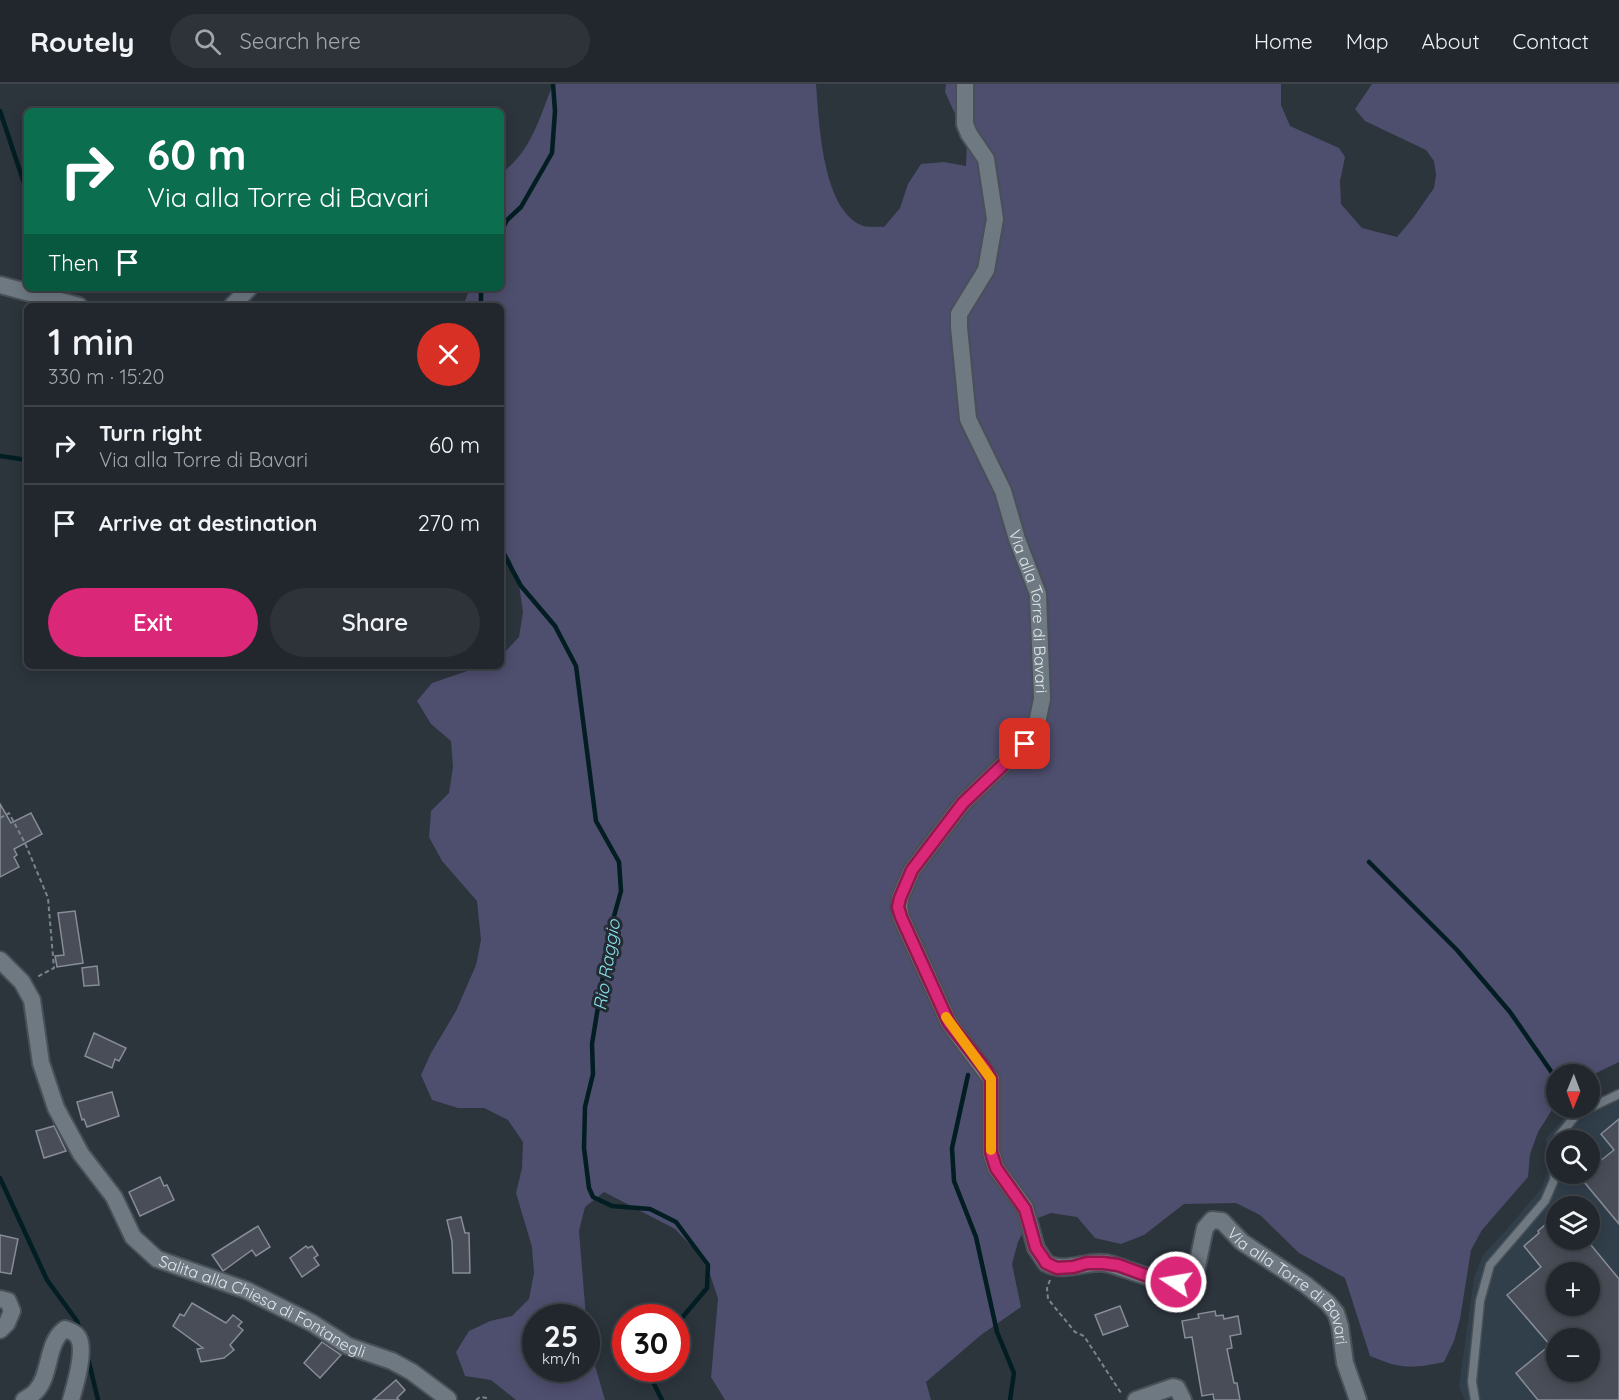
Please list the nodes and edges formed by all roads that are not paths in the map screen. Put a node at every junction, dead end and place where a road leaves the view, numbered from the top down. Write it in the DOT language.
graph roads {
  1 [pos="965,84"];
  2 [pos="0,285"];
  3 [pos="246,291"];
  4 [pos="68,303"];
  5 [pos="235,303"];
  6 [pos="0,960"];
  7 [pos="1619,1094"];
  8 [pos="1564,1130"];
  9 [pos="1552,1184"];
  10 [pos="0,1299"];
  11 [pos="0,1330"];
  12 [pos="448,1399"];
  13 [pos="1130,1399"];
  14 [pos="24,1400"];
  15 [pos="71,1400"];
  16 [pos="1183,1400"];
  17 [pos="1358,1400"];
  18 [pos="1475,1400"];
  1 -- 17 [label="street, Via alla Torre di Bavari"];
  2 -- 4 [label="street"];
  3 -- 5 [label="street"];
  6 -- 12 [label="street, Salita alla Chiesa di Fontanegli"];
  7 -- 8 [label="lane"];
  9 -- 18 [label="lane"];
  10 -- 11 [label="street"];
  13 -- 16 [label="street"];
  14 -- 15 [label="street"];
}
